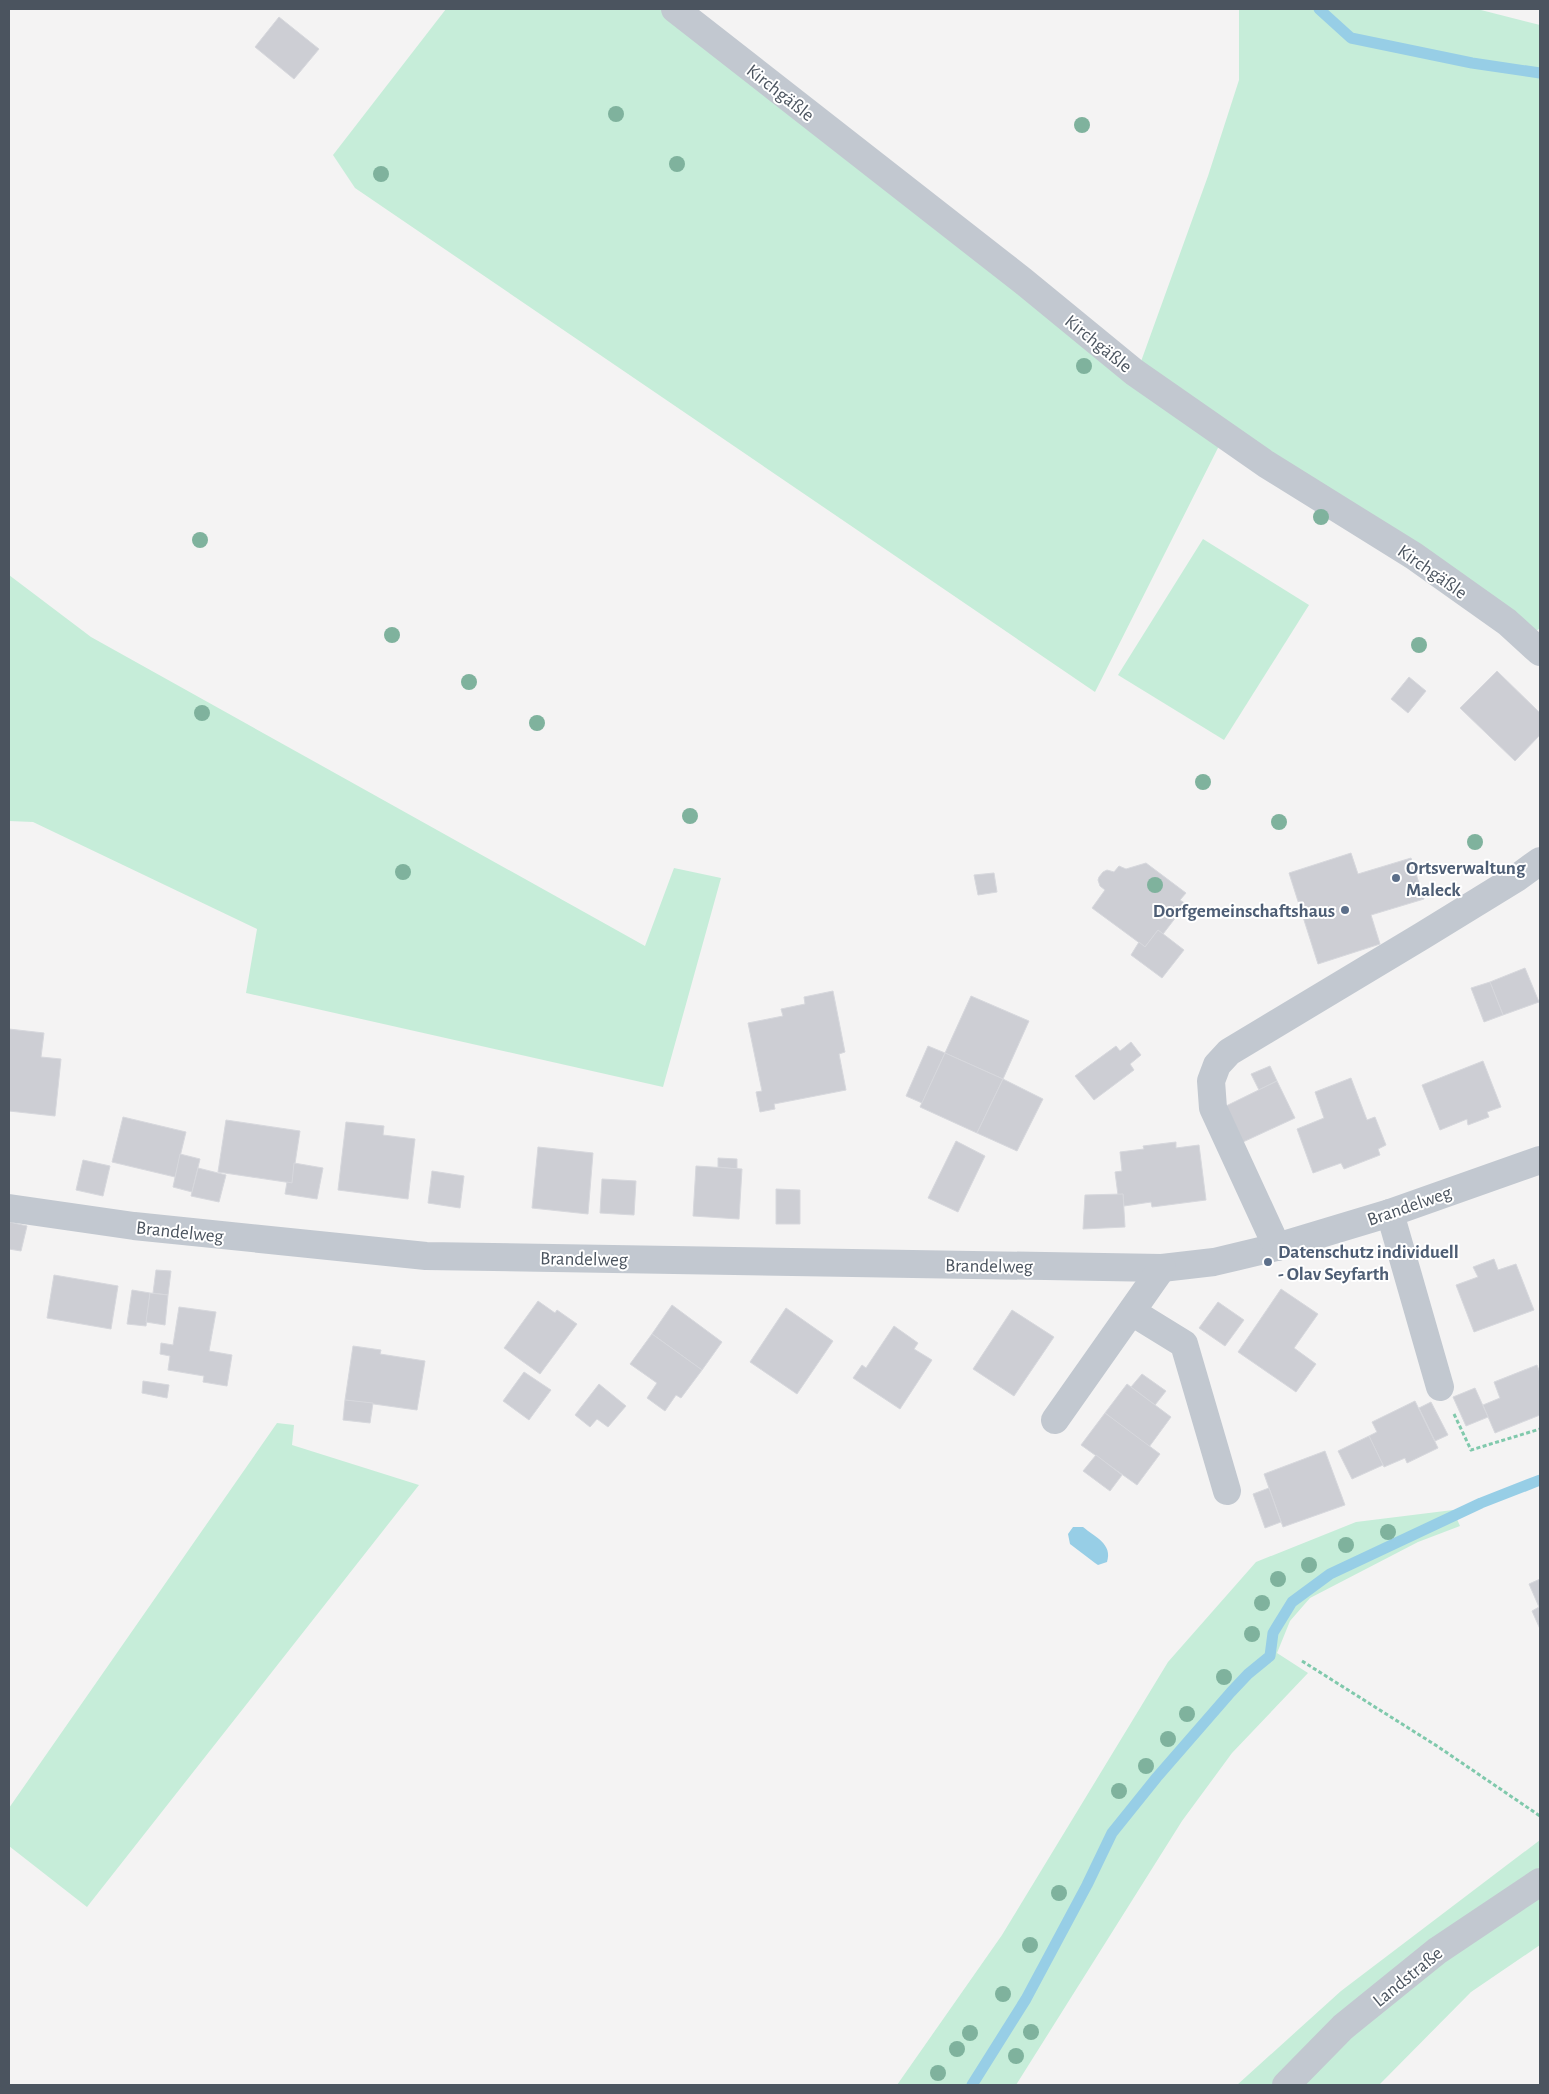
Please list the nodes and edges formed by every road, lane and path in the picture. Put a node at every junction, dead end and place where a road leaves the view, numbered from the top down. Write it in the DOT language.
graph roads {
  1 [pos="675,9"];
  2 [pos="1540,652"];
  3 [pos="1540,861"];
  4 [pos="1540,1160"];
  5 [pos="9,1208"];
  6 [pos="1390,1213"];
  7 [pos="1278,1247"];
  8 [pos="1162,1268"];
  9 [pos="1132,1312"];
  10 [pos="1440,1387"];
  11 [pos="1055,1420"];
  12 [pos="1540,1429"];
  13 [pos="1227,1491"];
  14 [pos="1302,1662"];
  15 [pos="1540,1816"];
  16 [pos="1540,1882"];
  17 [pos="1286,2085"];
  1 -- 2 [label="street, Kirchgäßle"];
  3 -- 7 [label="street"];
  4 -- 6 [label="street, Brandelweg"];
  5 -- 8 [label="street, Brandelweg"];
  6 -- 7 [label="street, Brandelweg"];
  6 -- 10 [label="street"];
  7 -- 8 [label="street, Brandelweg"];
  8 -- 9 [label="street"];
  9 -- 11 [label="street"];
  9 -- 13 [label="street"];
  10 -- 12 [label="path"];
  14 -- 15 [label="path"];
  16 -- 17 [label="street, Landstraße"];
}
